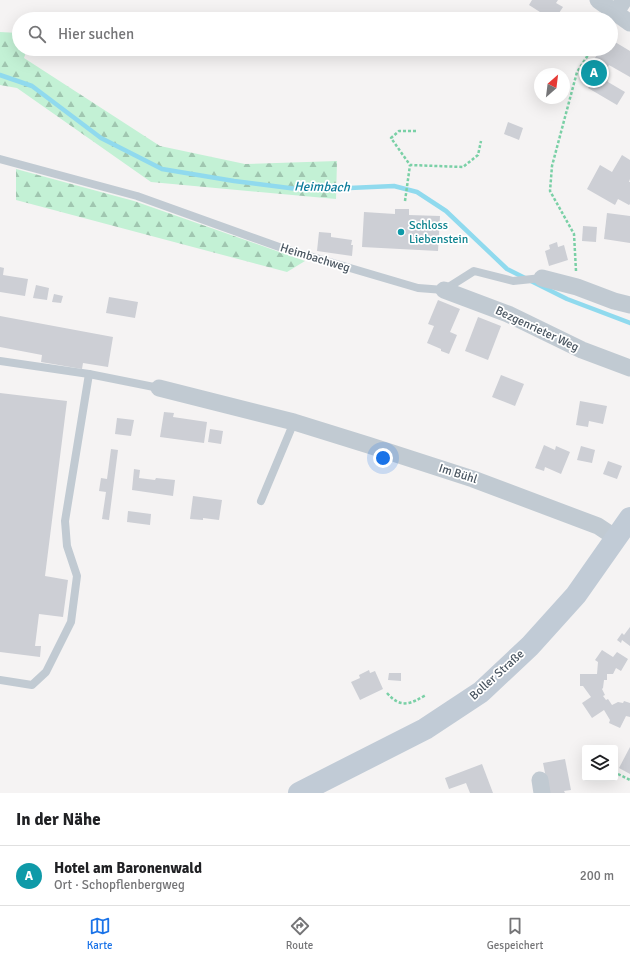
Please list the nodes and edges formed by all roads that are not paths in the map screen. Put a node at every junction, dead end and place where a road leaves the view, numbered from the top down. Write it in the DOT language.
graph roads {
  1 [pos="598,0"];
  2 [pos="620,6"];
  3 [pos="630,22"];
  4 [pos="0,159"];
  5 [pos="542,278"];
  6 [pos="444,290"];
  7 [pos="630,305"];
  8 [pos="0,361"];
  9 [pos="630,368"];
  10 [pos="89,374"];
  11 [pos="159,388"];
  12 [pos="294,422"];
  13 [pos="261,502"];
  14 [pos="630,518"];
  15 [pos="616,538"];
  16 [pos="0,680"];
  17 [pos="299,793"];
  1 -- 2 [label="street"];
  2 -- 3 [label="street"];
  4 -- 6 [label="lane, Heimbachweg"];
  5 -- 6 [label="lane"];
  5 -- 7 [label="street"];
  6 -- 9 [label="street, Bezgenrieter Weg"];
  8 -- 10 [label="lane"];
  10 -- 11 [label="lane"];
  10 -- 16 [label="lane"];
  11 -- 12 [label="street, Im Bühl"];
  12 -- 13 [label="lane"];
  12 -- 15 [label="street, Im Bühl"];
  14 -- 15 [label="main road, Boller Straße"];
  15 -- 17 [label="main road, Boller Straße"];
}
